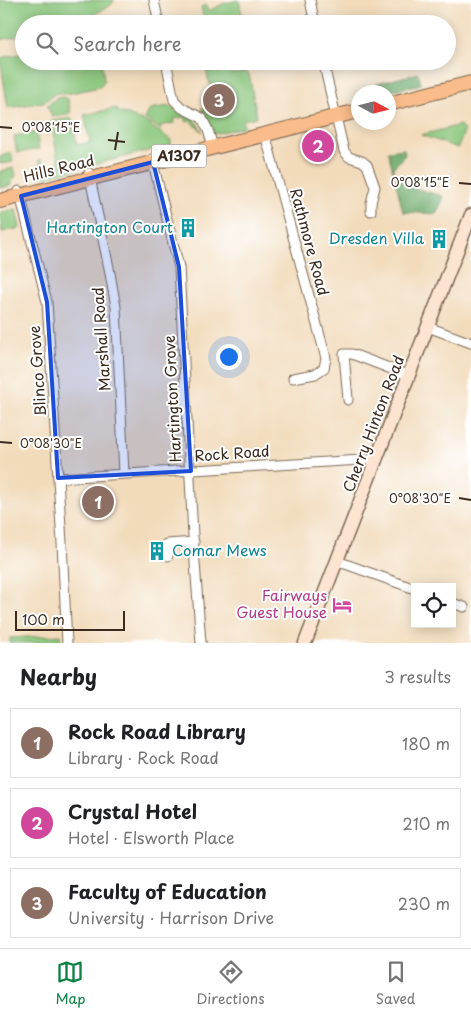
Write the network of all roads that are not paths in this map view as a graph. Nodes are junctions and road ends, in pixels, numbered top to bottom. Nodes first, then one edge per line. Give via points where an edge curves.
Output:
1 (154, 0) edge
2 (310, 0) edge
3 (157, 15) edge
4 (313, 15) edge
5 (168, 70) edge
6 (325, 70) edge
7 (471, 83) edge
8 (396, 102) edge
9 (351, 113) edge
10 (335, 116) junction
11 (265, 134) junction
12 (213, 147) junction
13 (152, 159) junction
14 (89, 176) junction
15 (20, 193) junction
16 (0, 201) edge
17 (371, 211) dead end
18 (471, 217) edge
19 (428, 327) junction
20 (471, 343) edge
21 (410, 376) junction
22 (293, 378) dead end
23 (348, 400) dead end
24 (378, 459) junction
25 (191, 471) junction
26 (124, 474) junction
27 (58, 478) junction
28 (194, 542) junction
29 (168, 556) dead end
30 (337, 561) junction
31 (411, 588) edge
32 (456, 605) edge
33 (465, 608) dead end
34 (66, 643) edge
35 (202, 643) edge
36 (306, 643) edge

1 - 3 street
2 - 4 street
5 - 12 street via 174,100 202,118
6 - 10 street
7 - 8 main road
9 - 10 main road, Hills Road / A1307
10 - 11 main road, Hills Road / A1307
10 - 17 street via 344,152 367,165 375,187
11 - 12 main road, Hills Road / A1307
11 - 22 street, Rathmore Road via 326,358 324,368 315,374
12 - 13 main road, Hills Road / A1307
13 - 14 main road, Hills Road / A1307
13 - 25 street, Hartington Grove via 179,266
14 - 15 main road, Hills Road / A1307
14 - 26 street, Marshall Road via 116,307
15 - 16 main road, Hills Road / A1307
15 - 27 street, Blinco Grove via 47,302
18 - 19 street, Cherry Hinton Road
19 - 20 street
19 - 21 street, Cherry Hinton Road
21 - 23 street via 352,354 344,354
21 - 24 street, Cherry Hinton Road
24 - 25 street, Rock Road
24 - 30 street, Cherry Hinton Road
25 - 26 street, Rock Road
25 - 28 street, Hartington Grove
26 - 27 street, Rock Road
27 - 34 street, Blinco Grove
28 - 29 street via 167,544
28 - 35 street, Hartington Grove
30 - 31 street
30 - 36 street, Cherry Hinton Road
32 - 33 street

